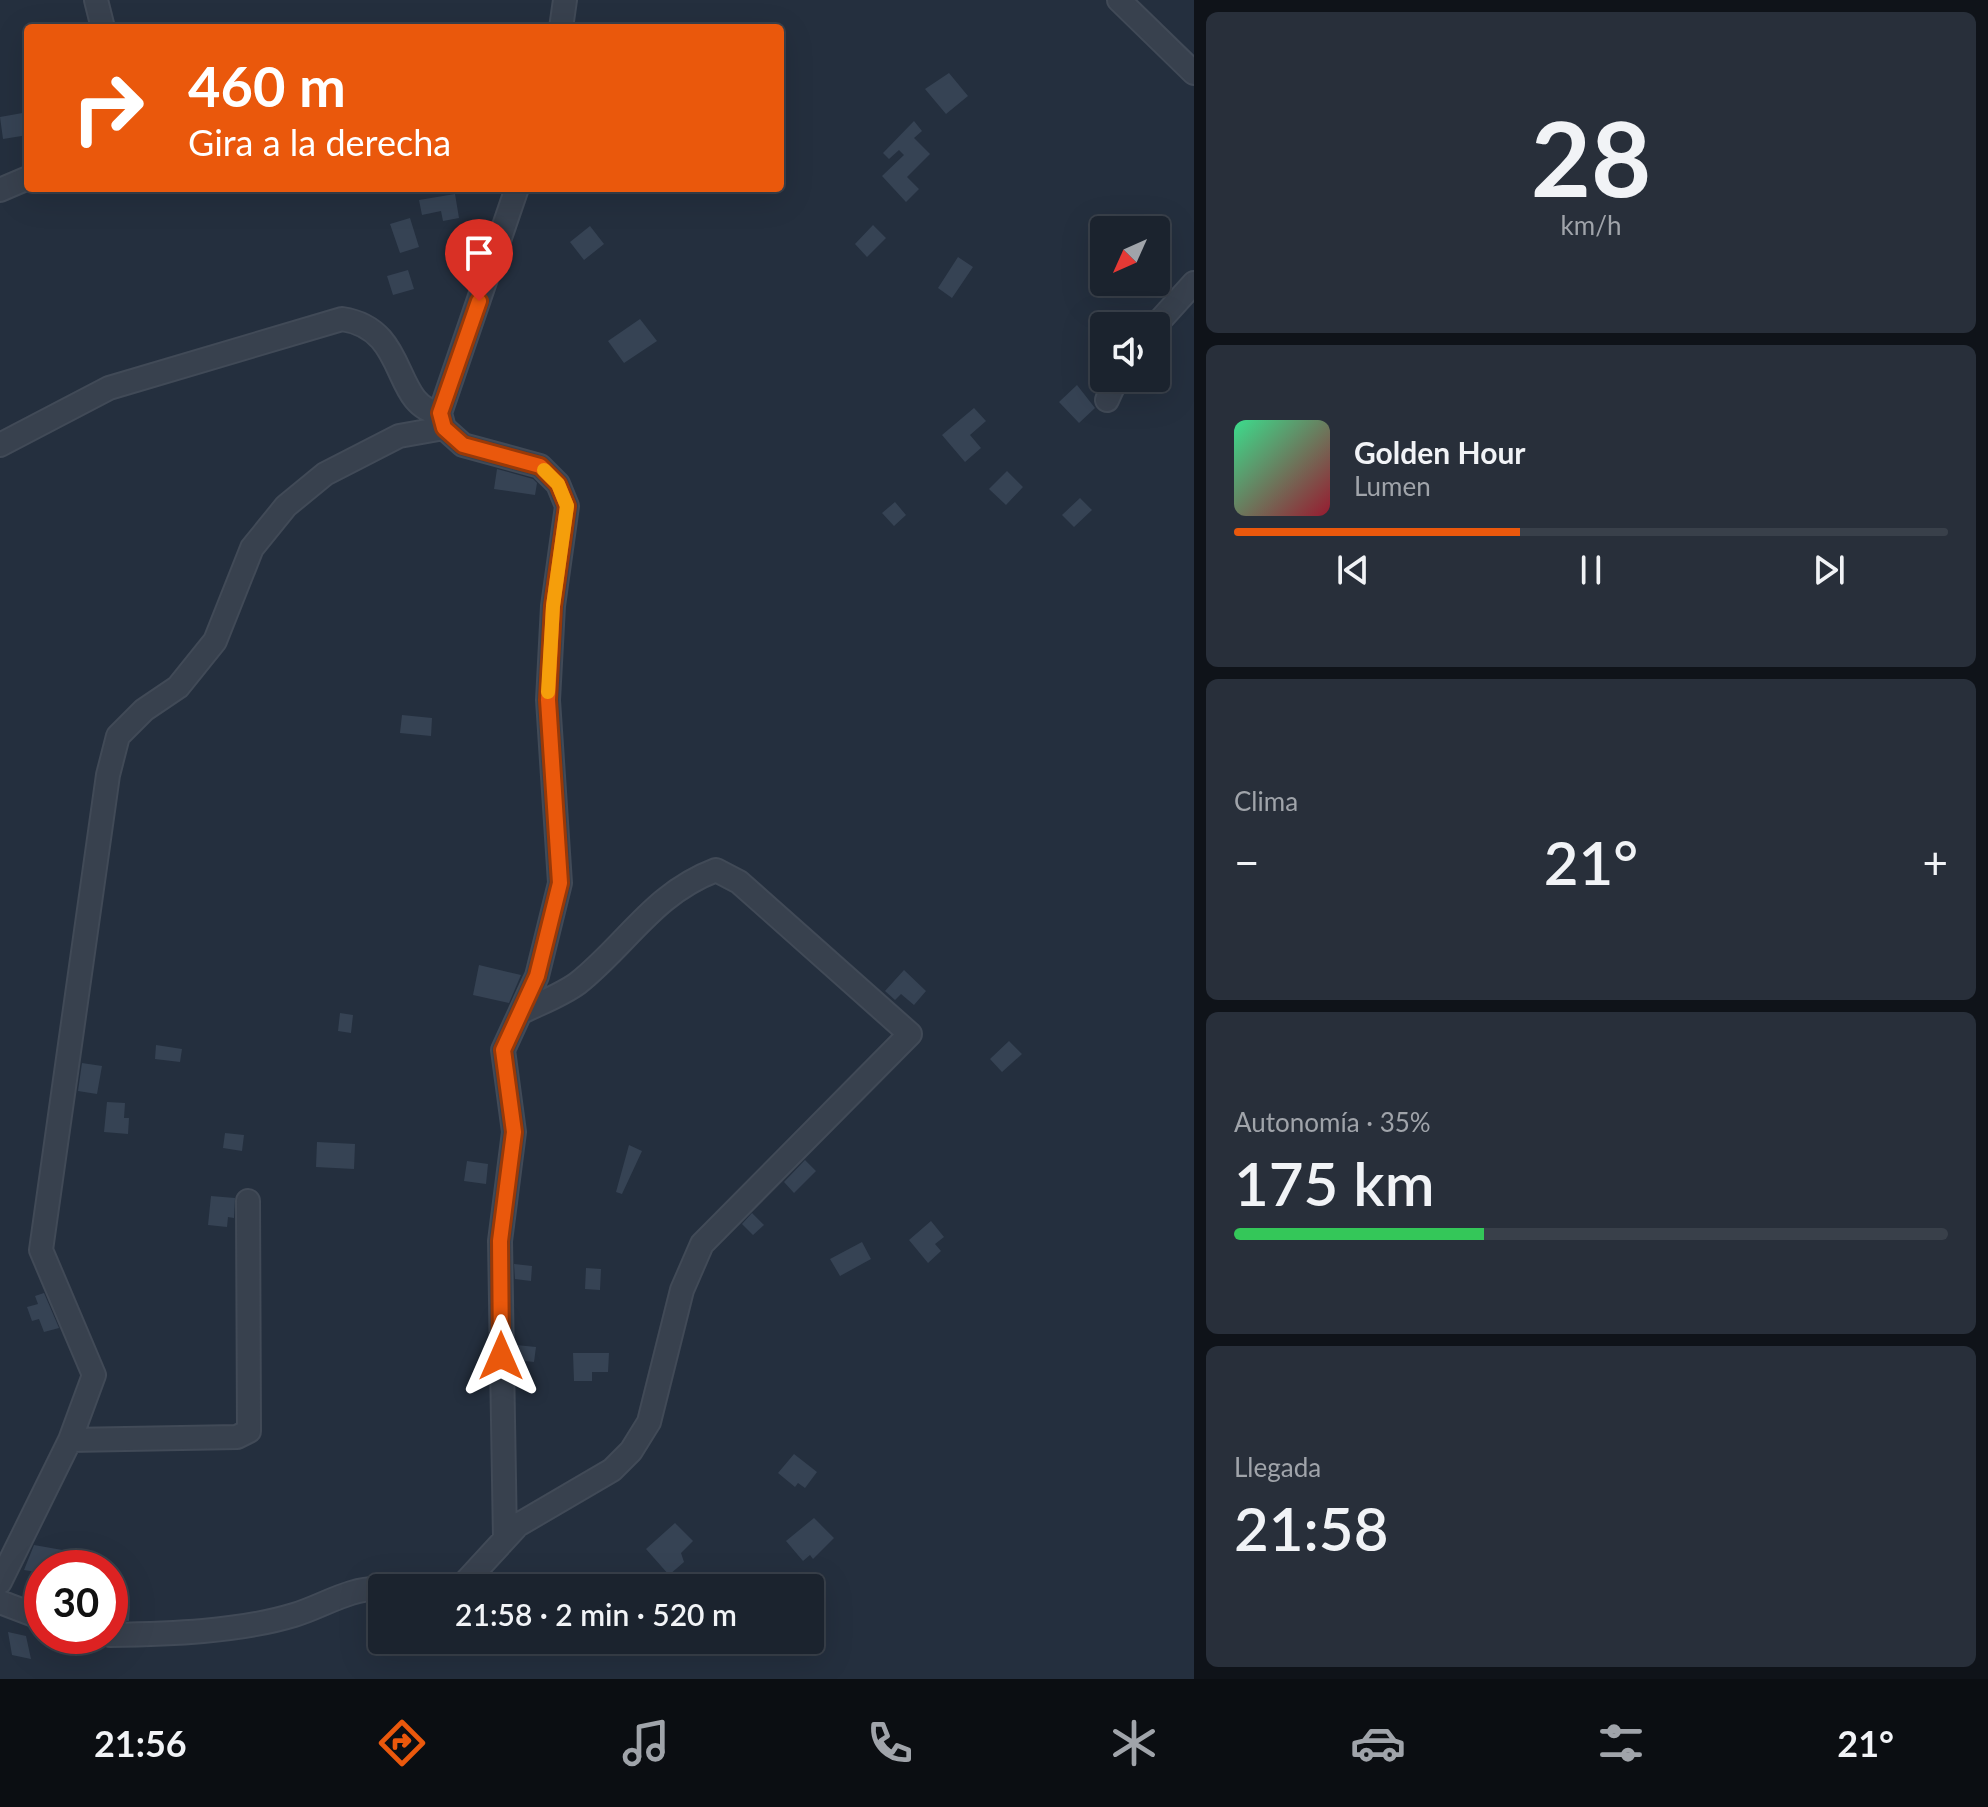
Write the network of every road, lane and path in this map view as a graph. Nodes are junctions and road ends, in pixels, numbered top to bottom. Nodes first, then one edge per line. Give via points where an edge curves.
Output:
1 (96, 0) edge
2 (565, 0) edge
3 (1119, 0) edge
4 (102, 24) edge
5 (562, 24) edge
6 (1194, 73) edge
7 (24, 180) edge
8 (0, 190) edge
9 (516, 192) edge
10 (1194, 283) edge
11 (1168, 312) edge
12 (1111, 392) edge
13 (1107, 400) dead end
14 (442, 421) junction
15 (0, 445) edge
16 (522, 1012) junction
17 (248, 1201) dead end
18 (70, 1440) junction
19 (505, 1539) junction
20 (473, 1574) edge
21 (0, 1582) edge
22 (368, 1588) edge
23 (0, 1602) edge
24 (24, 1611) edge
25 (128, 1635) edge

1 - 4 street
2 - 5 street
3 - 6 street
7 - 8 street
9 - 14 street
10 - 11 street
12 - 13 street
14 - 15 street via 416,401 386,341 364,322 342,319 109,388
14 - 16 street via 463,445 540,466 558,484 567,506 553,606 548,700 560,883 537,976
14 - 18 street via 399,436 325,474 286,506 252,548 215,641 178,687 118,736 108,775 41,1250 94,1375
16 - 19 street via 503,1050 514,1132 500,1241
16 - 19 street via 575,985 685,882 716,870 739,882 910,1034 702,1244 682,1290 649,1422 631,1451 612,1470 518,1525
17 - 18 street via 249,1431 237,1437
18 - 21 street
19 - 20 street
22 - 25 street via 293,1615 175,1634
23 - 24 street

